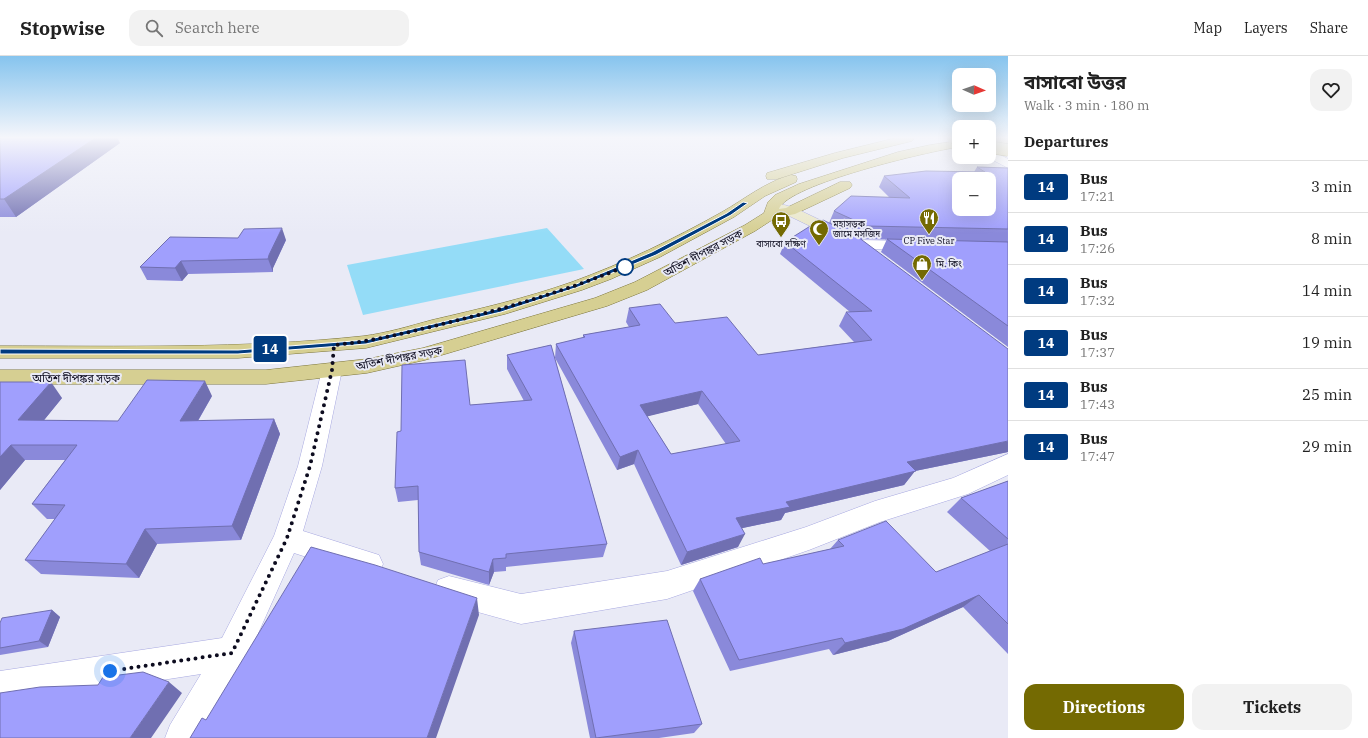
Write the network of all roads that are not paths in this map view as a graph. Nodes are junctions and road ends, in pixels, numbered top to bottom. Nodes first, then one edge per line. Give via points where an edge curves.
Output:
1 (793, 169) edge
2 (821, 169) edge
3 (855, 169) edge
4 (892, 169) edge
5 (752, 183) dead end
6 (777, 208) junction
7 (858, 245) junction
8 (929, 246) edge
9 (877, 259) edge
10 (0, 352) edge
11 (333, 358) junction
12 (0, 377) edge
13 (1008, 464) edge
14 (287, 538) junction
15 (390, 571) edge
16 (427, 583) edge
17 (232, 653) junction
18 (0, 688) edge
19 (183, 738) edge

1 - 5 main road
2 - 11 main road, অতিশ দীপঙ্কর সড়ক via 772,187 735,205 654,254 576,286 498,310 366,342
3 - 6 main road via 785,195
4 - 6 main road, অতিশ দীপঙ্কর সড়ক
6 - 7 street
6 - 11 main road, অতিশ দীপঙ্কর সড়ক via 750,228 641,286 601,302 425,354 367,366
7 - 8 street
7 - 9 street
10 - 11 main road, অতিশ দীপঙ্কর সড়ক via 238,352
11 - 12 main road, অতিশ দীপঙ্কর সড়ক via 266,377
11 - 14 street via 310,466
13 - 16 street via 959,487 875,512 809,538 667,585 521,609
14 - 15 street
14 - 17 street
17 - 18 street
17 - 19 street

